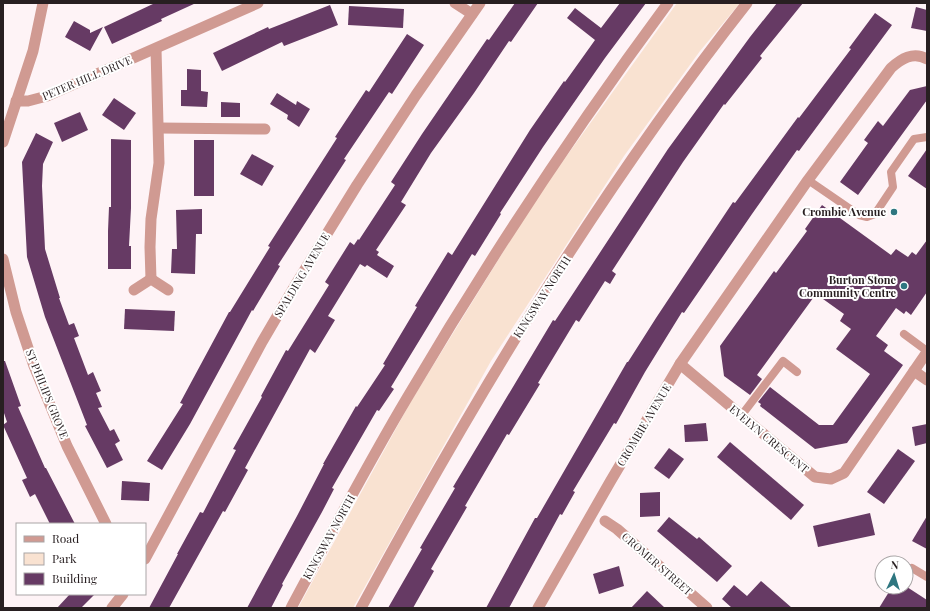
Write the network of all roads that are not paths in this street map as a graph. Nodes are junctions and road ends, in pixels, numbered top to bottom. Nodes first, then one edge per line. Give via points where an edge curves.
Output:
1 (43, 3) edge
2 (258, 3) edge
3 (455, 3) edge
4 (480, 3) edge
5 (668, 3) edge
6 (747, 3) edge
7 (472, 14) junction
8 (156, 49) junction
9 (927, 59) edge
10 (16, 101) junction
11 (159, 128) junction
12 (265, 129) dead end
13 (927, 137) edge
14 (3, 142) edge
15 (808, 180) junction
16 (3, 259) edge
17 (150, 278) junction
18 (134, 290) dead end
19 (168, 290) dead end
20 (904, 334) dead end
21 (927, 352) edge
22 (680, 364) junction
23 (914, 371) junction
24 (797, 372) dead end
25 (927, 380) edge
26 (741, 416) junction
27 (605, 521) dead end
28 (106, 523) edge
29 (146, 557) edge
30 (914, 569) edge
31 (927, 577) edge
32 (122, 595) edge
33 (112, 608) edge
34 (291, 608) edge
35 (361, 608) edge
36 (538, 608) edge
37 (707, 608) edge

1 - 10 street via 32,51
2 - 8 street, PETER HILL DRIVE
3 - 7 street
4 - 7 street, SPALDING AVENUE
5 - 34 street, KINGSWAY NORTH via 553,166 453,322 391,425
6 - 35 street, KINGSWAY NORTH via 706,55 617,181 496,368
7 - 29 street, SPALDING AVENUE via 361,179 296,284
8 - 10 street, PETER HILL DRIVE via 47,96
8 - 11 street
9 - 15 street, CROMBIE AVENUE via 912,56 900,59 891,68
10 - 14 street
11 - 12 street
11 - 17 street via 159,163 153,196
13 - 15 lane via 914,139 891,172 893,187 875,214 867,218
15 - 22 street, CROMBIE AVENUE
16 - 28 street, ST PHILIPS GROVE via 16,312 34,366 67,446
17 - 18 street
17 - 19 street
20 - 21 lane
21 - 23 street, EVELYN CRESCENT
22 - 26 street, EVELYN CRESCENT
22 - 36 street, CROMBIE AVENUE
23 - 25 street
23 - 26 street, EVELYN CRESCENT via 844,473 831,479 815,477
24 - 26 lane via 783,361
27 - 37 street, CROMER STREET
30 - 31 lane
32 - 33 street

